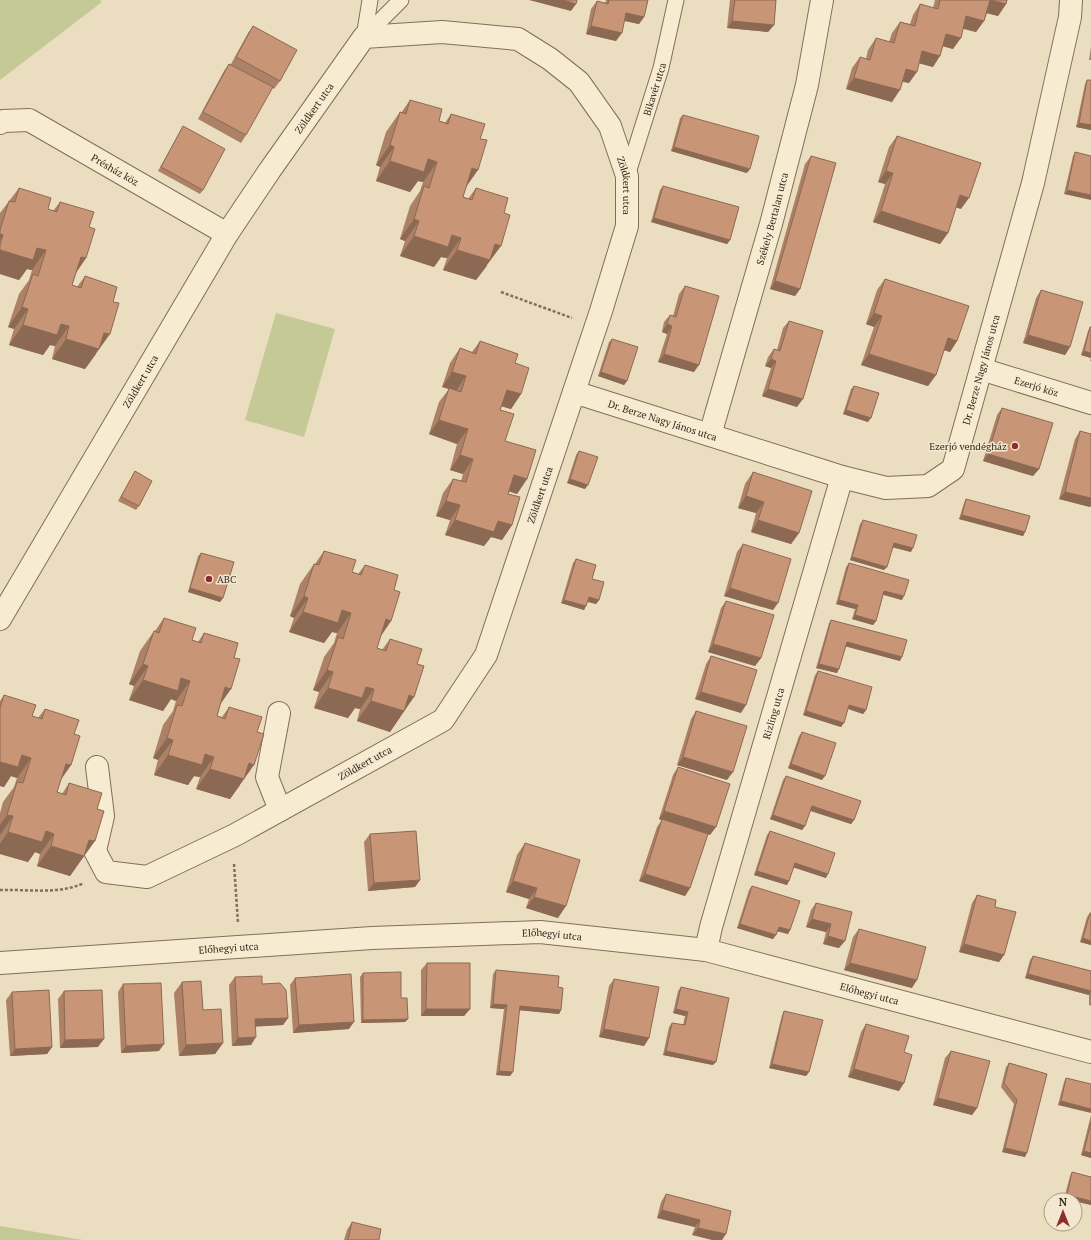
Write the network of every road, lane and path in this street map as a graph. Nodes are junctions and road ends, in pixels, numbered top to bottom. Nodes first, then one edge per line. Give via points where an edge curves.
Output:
1 (370, 0) edge
2 (401, 0) edge
3 (676, 0) edge
4 (822, 0) edge
5 (1071, 0) edge
6 (364, 37) junction
7 (0, 123) edge
8 (627, 176) junction
9 (227, 234) junction
10 (501, 292) dead end
11 (566, 316) dead end
12 (982, 369) junction
13 (574, 392) junction
14 (1091, 403) edge
15 (710, 435) junction
16 (842, 477) junction
17 (0, 619) edge
18 (279, 713) dead end
19 (97, 767) dead end
20 (280, 810) junction
21 (231, 836) junction
22 (106, 872) junction
23 (0, 890) edge
24 (241, 947) junction
25 (706, 950) junction
26 (0, 963) edge
27 (1091, 1052) edge

1 - 6 lane
2 - 6 lane
3 - 8 lane, Bikavér utca via 661,68
4 - 15 street, Székely Bertalan utca via 807,85
5 - 12 street, Dr. Berze Nagy János utca via 1070,18 1034,183
6 - 8 street, Zöldkert utca via 442,32 518,39 550,59 579,82 610,126
6 - 9 street, Zöldkert utca
7 - 9 street, Présház köz via 29,120
8 - 13 street, Zöldkert utca via 627,226 602,311
9 - 17 street, Zöldkert utca
10 - 11 path
12 - 14 street, Ezerjó köz
12 - 16 street, Dr. Berze Nagy János utca via 953,469 928,486 886,488
13 - 15 street, Dr. Berze Nagy János utca
13 - 20 street, Zöldkert utca via 486,655 443,720
15 - 16 street, Dr. Berze Nagy János utca
16 - 25 street, Rizling utca
18 - 20 street via 267,777
19 - 22 street via 103,816 95,850
20 - 21 street, Zöldkert utca
21 - 22 street, Zöldkert utca via 147,877
21 - 24 path
22 - 23 path via 75,887
24 - 25 street, Előhegyi utca via 372,938 540,932
24 - 26 street, Előhegyi utca
25 - 27 street, Előhegyi utca

